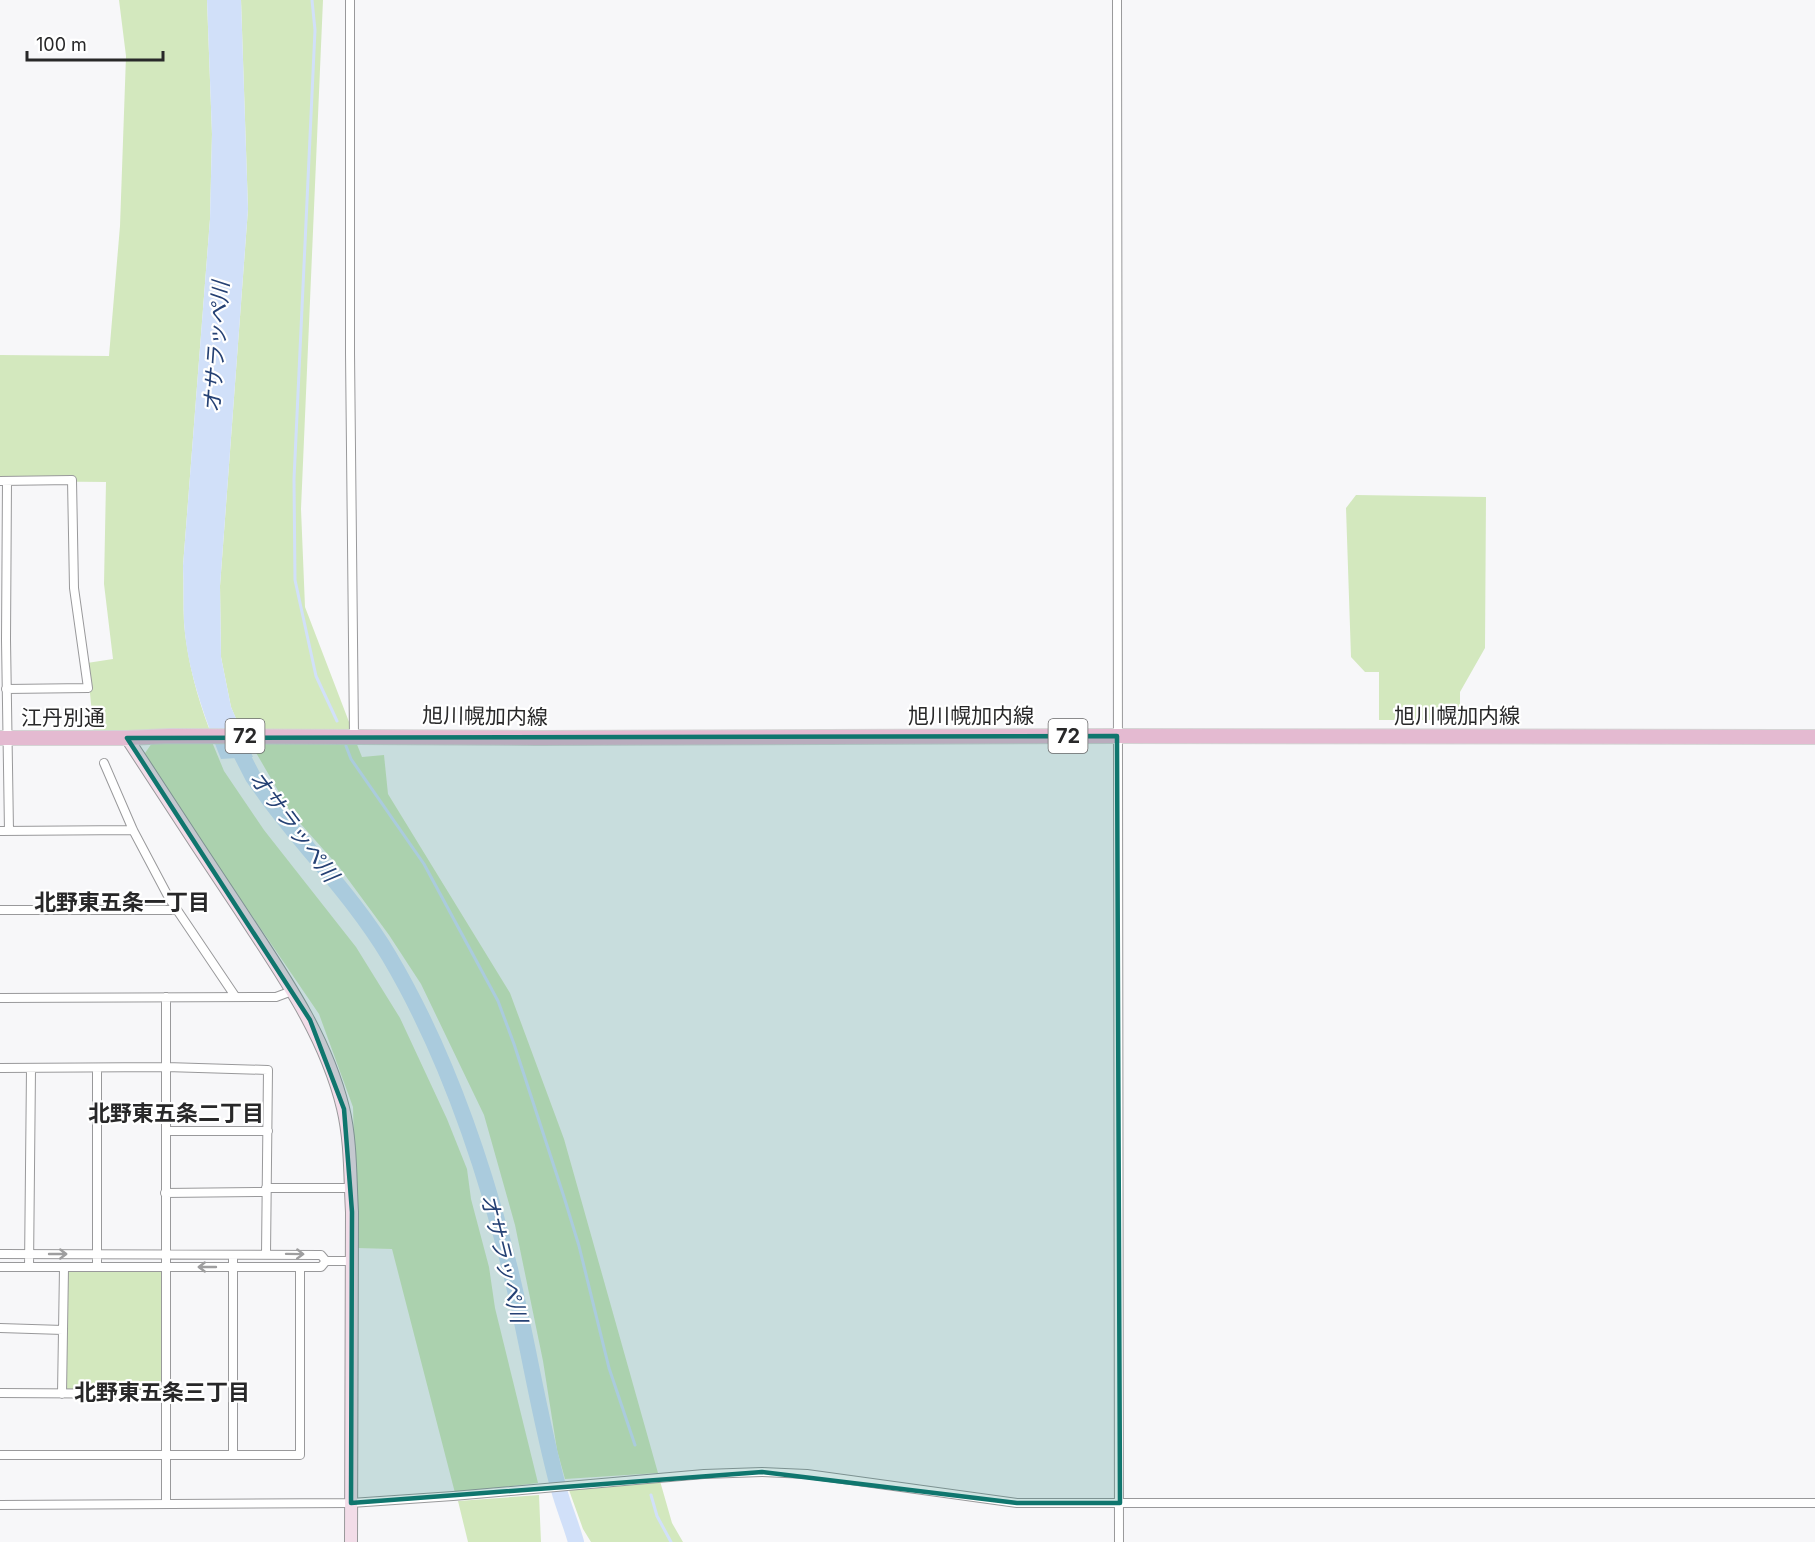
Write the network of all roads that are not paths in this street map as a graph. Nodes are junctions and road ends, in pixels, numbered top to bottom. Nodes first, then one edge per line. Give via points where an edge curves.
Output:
1 (350, 0) edge
2 (1117, 0) edge
3 (3, 481) edge
4 (3, 576) edge
5 (6, 688) junction
6 (354, 736) junction
7 (1117, 736) junction
8 (1815, 737) edge
9 (4, 738) edge
10 (127, 738) junction
11 (104, 763) dead end
12 (133, 830) junction
13 (5, 831) edge
14 (0, 910) edge
15 (177, 910) junction
16 (292, 991) junction
17 (236, 996) junction
18 (166, 997) junction
19 (0, 998) edge
20 (0, 1068) edge
21 (166, 1068) junction
22 (31, 1069) junction
23 (97, 1069) junction
24 (166, 1131) junction
25 (268, 1131) junction
26 (351, 1188) junction
27 (266, 1190) junction
28 (165, 1193) junction
29 (0, 1254) edge
30 (29, 1254) junction
31 (98, 1254) junction
32 (166, 1254) junction
33 (266, 1254) junction
34 (233, 1255) junction
35 (352, 1260) junction
36 (326, 1261) junction
37 (0, 1267) edge
38 (29, 1267) junction
39 (64, 1268) junction
40 (97, 1268) junction
41 (166, 1268) junction
42 (233, 1268) junction
43 (300, 1268) junction
44 (0, 1328) edge
45 (63, 1330) junction
46 (0, 1393) edge
47 (62, 1394) junction
48 (166, 1394) junction
49 (233, 1454) junction
50 (0, 1455) edge
51 (166, 1455) junction
52 (351, 1503) junction
53 (1120, 1503) junction
54 (1815, 1503) edge
55 (166, 1504) junction
56 (0, 1505) edge
57 (351, 1542) edge
58 (1119, 1542) edge

1 - 6 street
2 - 7 street
3 - 4 street
3 - 5 street via 72,480 74,588 88,688
4 - 5 street
5 - 9 street
6 - 7 main road, 旭川幌加内線 / 72
6 - 10 main road, 旭川幌加内線 / 72
7 - 8 main road, 旭川幌加内線 / 72
7 - 53 street
9 - 10 main road, 江丹別通 / 72
9 - 13 street
10 - 16 street
11 - 12 street
12 - 13 street
12 - 15 street
14 - 15 street
15 - 17 street
16 - 17 street via 276,997
16 - 26 street via 333,1072 344,1110
17 - 18 street
18 - 19 street
18 - 21 street
20 - 22 street
21 - 23 street
21 - 24 street
21 - 25 street via 268,1070
22 - 23 street
22 - 30 street
23 - 31 street
24 - 25 street
24 - 28 street
25 - 27 street
26 - 27 street
26 - 35 street
27 - 28 street
27 - 33 street
28 - 32 street
29 - 30 street
30 -> 31 street
30 - 38 street
31 - 32 street
31 - 40 street
32 - 34 street
32 - 41 street
33 - 34 street
33 -> 36 street via 321,1255
34 - 42 street
35 - 36 street
35 - 52 street
36 - 43 street via 321,1268
37 - 38 street
38 - 39 street
39 - 40 street
39 - 45 street
40 - 41 street
42 -> 41 street
41 - 48 street
42 - 43 street
42 - 49 street
43 - 49 street via 300,1455
44 - 45 street
45 - 47 street
46 - 47 street
47 - 48 street
48 - 51 street
49 - 51 street
50 - 51 street
51 - 55 street
52 - 53 street via 762,1472 807,1474 1017,1503
52 - 55 street
52 - 57 street
53 - 54 street
53 - 58 street
55 - 56 street

